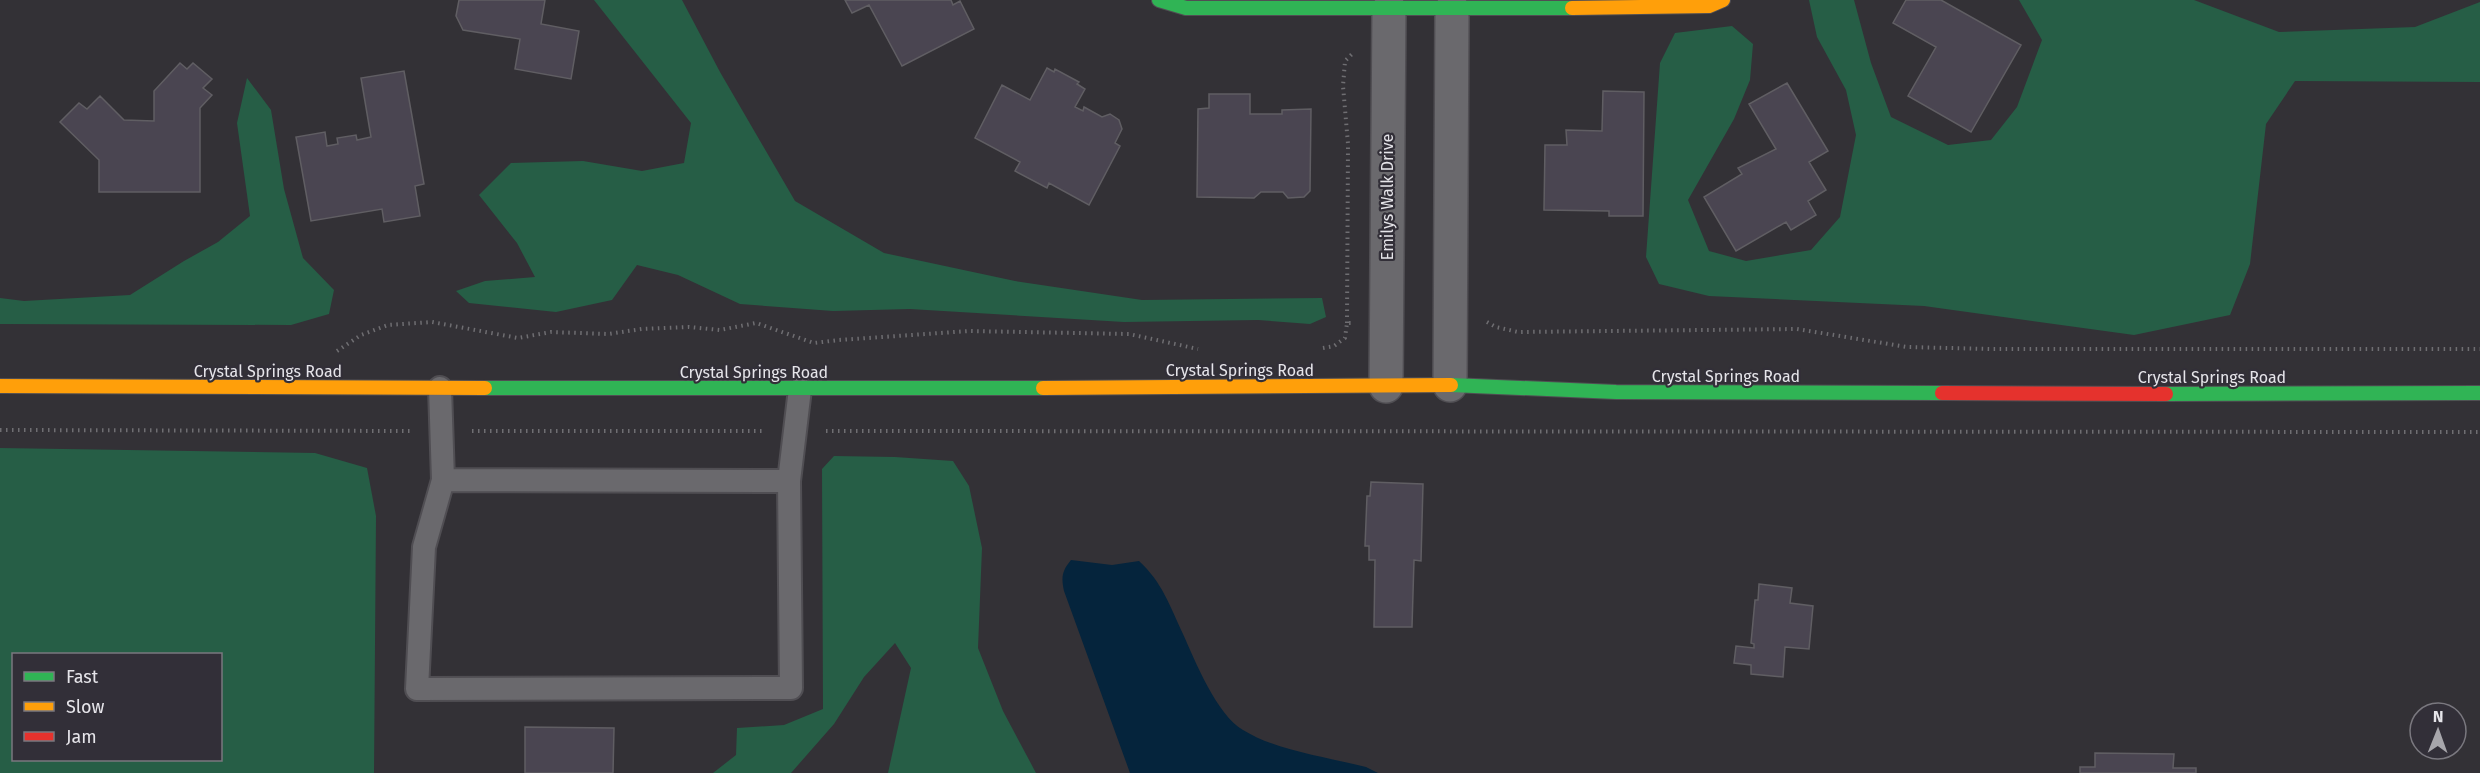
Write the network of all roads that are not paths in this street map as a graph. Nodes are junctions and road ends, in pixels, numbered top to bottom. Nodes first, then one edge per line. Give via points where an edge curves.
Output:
1 (1159, 0) edge
2 (1723, 0) edge
3 (1389, 9) junction
4 (1452, 9) junction
5 (1450, 385) junction
6 (0, 386) edge
7 (1386, 386) junction
8 (440, 388) junction
9 (800, 389) junction
10 (2480, 393) edge
11 (443, 480) junction
12 (789, 482) junction

1 - 3 street via 1186,8
2 - 4 street via 1709,6
3 - 4 street
3 - 7 street, Emilys Walk Drive
4 - 5 street
5 - 7 street, Crystal Springs Road
5 - 10 street, Crystal Springs Road via 1616,392
6 - 8 street, Crystal Springs Road
7 - 9 street, Crystal Springs Road
8 - 9 street, Crystal Springs Road
8 - 11 lane
9 - 12 lane
11 - 12 lane
11 - 12 lane via 424,547 417,689 790,687

